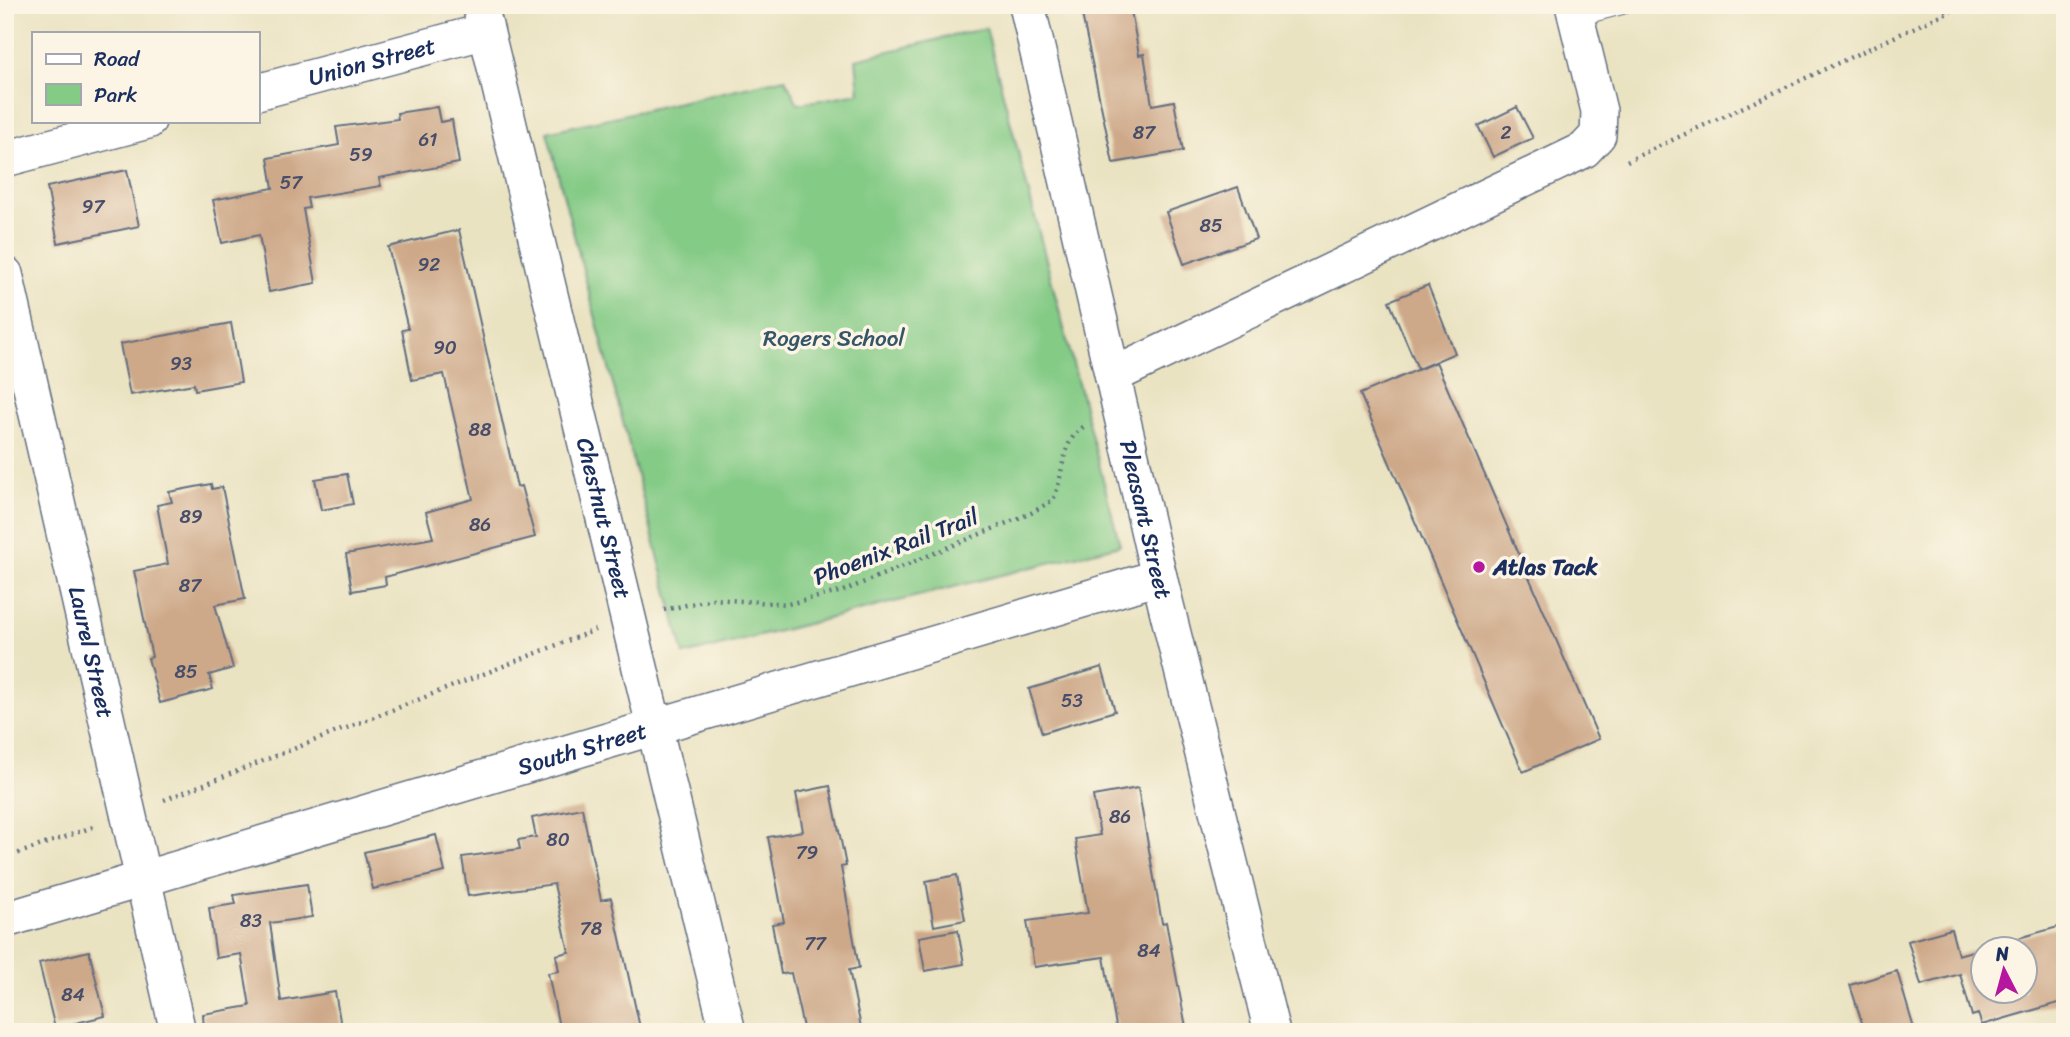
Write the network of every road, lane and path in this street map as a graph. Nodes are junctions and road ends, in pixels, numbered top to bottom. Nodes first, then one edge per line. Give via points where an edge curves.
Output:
1 (1027, 5) edge
2 (1622, 5) edge
3 (1575, 11) edge
4 (483, 18) edge
5 (259, 91) edge
6 (144, 122) edge
7 (5, 159) edge
8 (5, 274) edge
9 (1114, 375) junction
10 (1080, 428) dead end
11 (1159, 577) junction
12 (627, 618) junction
13 (657, 728) junction
14 (128, 814) junction
15 (5, 858) edge
16 (142, 880) junction
17 (5, 920) edge
18 (178, 1032) edge
19 (728, 1032) edge
20 (1272, 1032) edge

1 - 9 street, Pleasant Street
2 - 3 lane
3 - 9 street via 1597,100 1598,135 1584,150
4 - 5 street, Union Street
4 - 12 street, Chestnut Street
6 - 7 street
8 - 14 street, Laurel Street
9 - 11 street, Pleasant Street
10 - 12 path, Phoenix Rail Trail via 1068,443 1058,487 1049,504 906,565 843,591 788,604 713,599
11 - 13 street, South Street
11 - 20 street, Pleasant Street
12 - 13 street, Chestnut Street
12 - 14 path, Phoenix Rail Trail
13 - 16 street, South Street
13 - 19 street, Chestnut Street
14 - 15 path, Phoenix Rail Trail
14 - 16 street, Laurel Street
16 - 17 street, South Street
16 - 18 street, Laurel Street

